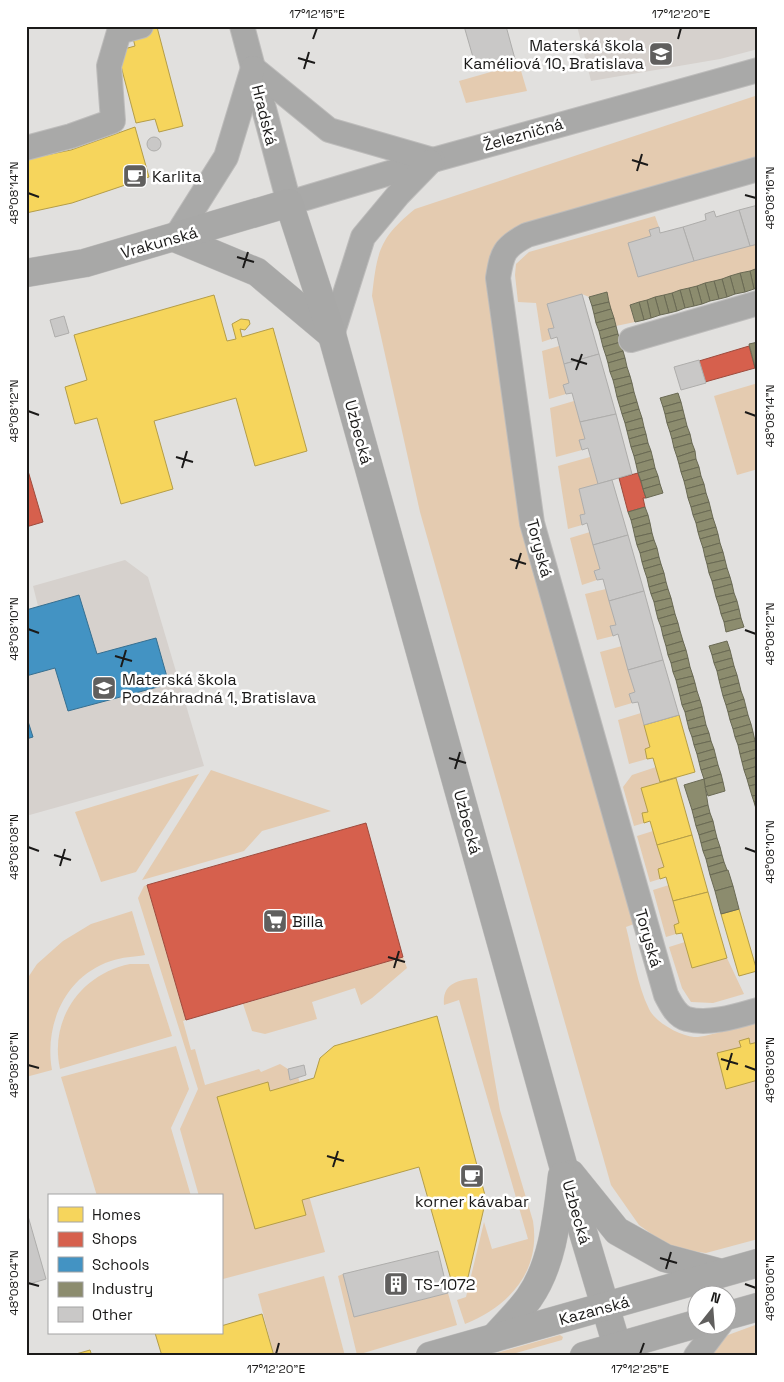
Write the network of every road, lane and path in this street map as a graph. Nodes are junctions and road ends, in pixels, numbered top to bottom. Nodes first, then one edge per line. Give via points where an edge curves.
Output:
1 (141, 26) edge
2 (242, 26) edge
3 (253, 68) junction
4 (758, 70) edge
5 (26, 148) edge
6 (433, 160) junction
7 (758, 169) edge
8 (289, 203) junction
9 (175, 238) junction
10 (26, 273) edge
11 (758, 304) edge
12 (332, 334) junction
13 (631, 340) dead end
14 (758, 1010) edge
15 (563, 1165) junction
16 (758, 1263) edge
17 (722, 1273) junction
18 (606, 1307) junction
19 (758, 1307) edge
20 (736, 1313) edge
21 (686, 1328) edge
22 (712, 1334) edge
23 (494, 1338) junction
24 (619, 1351) edge
25 (430, 1356) edge
26 (584, 1356) edge
27 (696, 1356) edge

1 - 5 street via 119,32 109,66 113,121
2 - 3 street, Hradská
3 - 6 street via 329,130
3 - 8 street, Hradská
3 - 9 street via 226,157
4 - 6 street, Železničná
6 - 8 street, Železničná
6 - 12 street via 363,237
7 - 14 street, Toryská via 527,235 502,255 498,278 532,523 666,995 674,1010 685,1019 711,1020
8 - 9 street, Vrakunská
8 - 12 street, Uzbecká
9 - 10 street, Vrakunská via 85,263
9 - 12 street via 257,272
11 - 13 street
12 - 15 street, Uzbecká
15 - 17 street via 617,1231 664,1258
15 - 18 street, Uzbecká
15 - 23 street via 555,1228 541,1276 529,1298
16 - 17 street, Kazanská
17 - 18 street, Kazanská
18 - 23 street, Kazanská
18 - 24 street, Uzbecká
19 - 20 street
21 - 24 street
22 - 27 street
23 - 25 street, Kazanská
24 - 26 street

